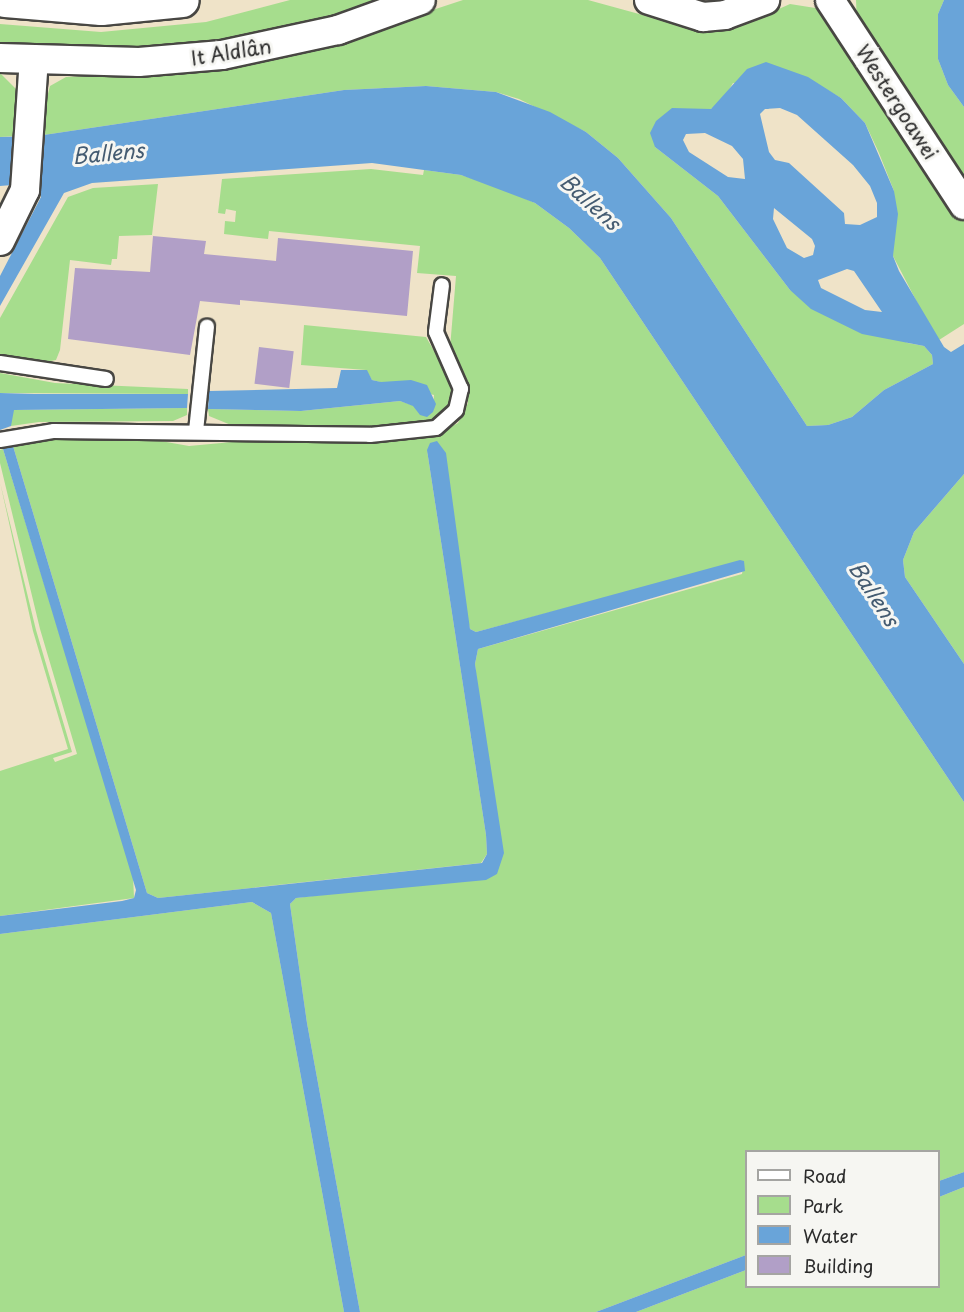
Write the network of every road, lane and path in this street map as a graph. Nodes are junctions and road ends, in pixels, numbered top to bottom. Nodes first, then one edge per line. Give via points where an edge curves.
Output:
1 (5, 0) edge
2 (182, 0) edge
3 (421, 0) edge
4 (649, 0) edge
5 (765, 0) edge
6 (830, 0) edge
7 (0, 58) edge
8 (34, 59) junction
9 (964, 205) edge
10 (0, 241) edge
11 (442, 285) dead end
12 (207, 327) dead end
13 (0, 363) edge
14 (106, 378) dead end
15 (196, 431) junction
16 (0, 440) edge

1 - 2 highway via 101,8
3 - 8 street, It Aldlân via 338,30 222,55 139,62
4 - 5 street via 703,17 725,15
6 - 9 street, Westergoawei
7 - 8 street, It Aldlân
8 - 10 street via 26,183
11 - 15 lane via 436,332 461,389 456,410 444,423 427,430 370,435
12 - 15 lane
13 - 14 lane
15 - 16 lane via 54,431

